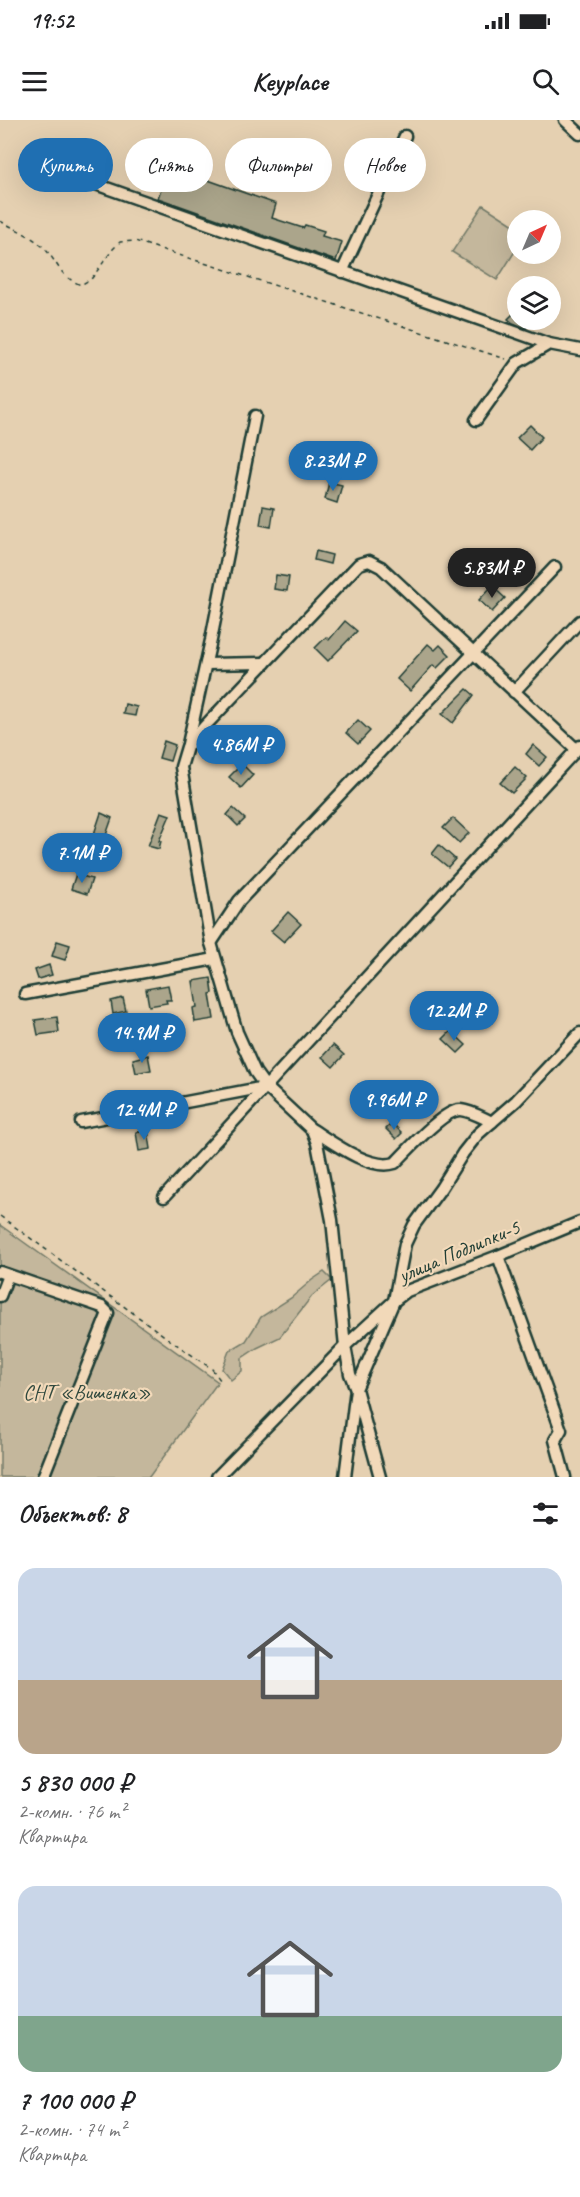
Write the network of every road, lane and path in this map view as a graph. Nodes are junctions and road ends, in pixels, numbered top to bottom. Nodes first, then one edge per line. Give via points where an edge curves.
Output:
1 (565, 120) edge
2 (580, 134) edge
3 (405, 136) dead end
4 (113, 190) edge
5 (0, 221) edge
6 (342, 272) junction
7 (549, 344) junction
8 (580, 350) edge
9 (517, 363) junction
10 (255, 417) dead end
11 (476, 420) dead end
12 (555, 567) dead end
13 (580, 621) edge
14 (473, 653) junction
15 (265, 663) junction
16 (206, 664) junction
17 (514, 692) junction
18 (187, 747) junction
19 (578, 748) edge
20 (211, 943) junction
21 (215, 959) junction
22 (25, 994) dead end
23 (580, 1033) edge
24 (265, 1086) junction
25 (81, 1122) dead end
26 (492, 1122) junction
27 (312, 1130) junction
28 (164, 1197) dead end
29 (0, 1216) edge
30 (580, 1222) edge
31 (498, 1256) junction
32 (4, 1273) edge
33 (0, 1296) edge
34 (394, 1301) junction
35 (345, 1346) junction
36 (220, 1381) dead end
37 (357, 1389) junction
38 (43, 1477) edge
39 (217, 1477) edge
40 (345, 1477) edge
41 (380, 1477) edge
42 (565, 1477) edge

1 - 2 street
3 - 6 street
4 - 6 street
5 - 9 path via 44,248 68,280 81,285 92,278 120,242 135,241
6 - 7 street
7 - 8 street
7 - 9 street
9 - 11 street
10 - 16 street
12 - 14 street
13 - 17 street
14 - 15 street via 381,567 369,561 359,564
14 - 17 street
14 - 20 street via 239,901
15 - 16 street
15 - 18 street
16 - 18 street
17 - 19 street
18 - 20 street via 180,767
19 - 24 street
20 - 21 street
21 - 22 street
21 - 24 street via 237,1032
23 - 26 street
24 - 25 street
24 - 27 street
24 - 28 street
26 - 27 street via 462,1110 453,1111 395,1163 386,1166 342,1150
26 - 34 street via 478,1134 414,1225 405,1244
27 - 35 street via 332,1220
29 - 36 path via 212,1369
30 - 31 street, улица Подлипки-5
31 - 34 street, улица Подлипки-5 via 407,1291
31 - 42 street via 561,1430 555,1440
32 - 33 street
32 - 38 street via 102,1307 108,1313
34 - 35 street
34 - 37 street, улица Подлипки-5
35 - 37 street
35 - 39 street
37 - 40 street
37 - 41 street

